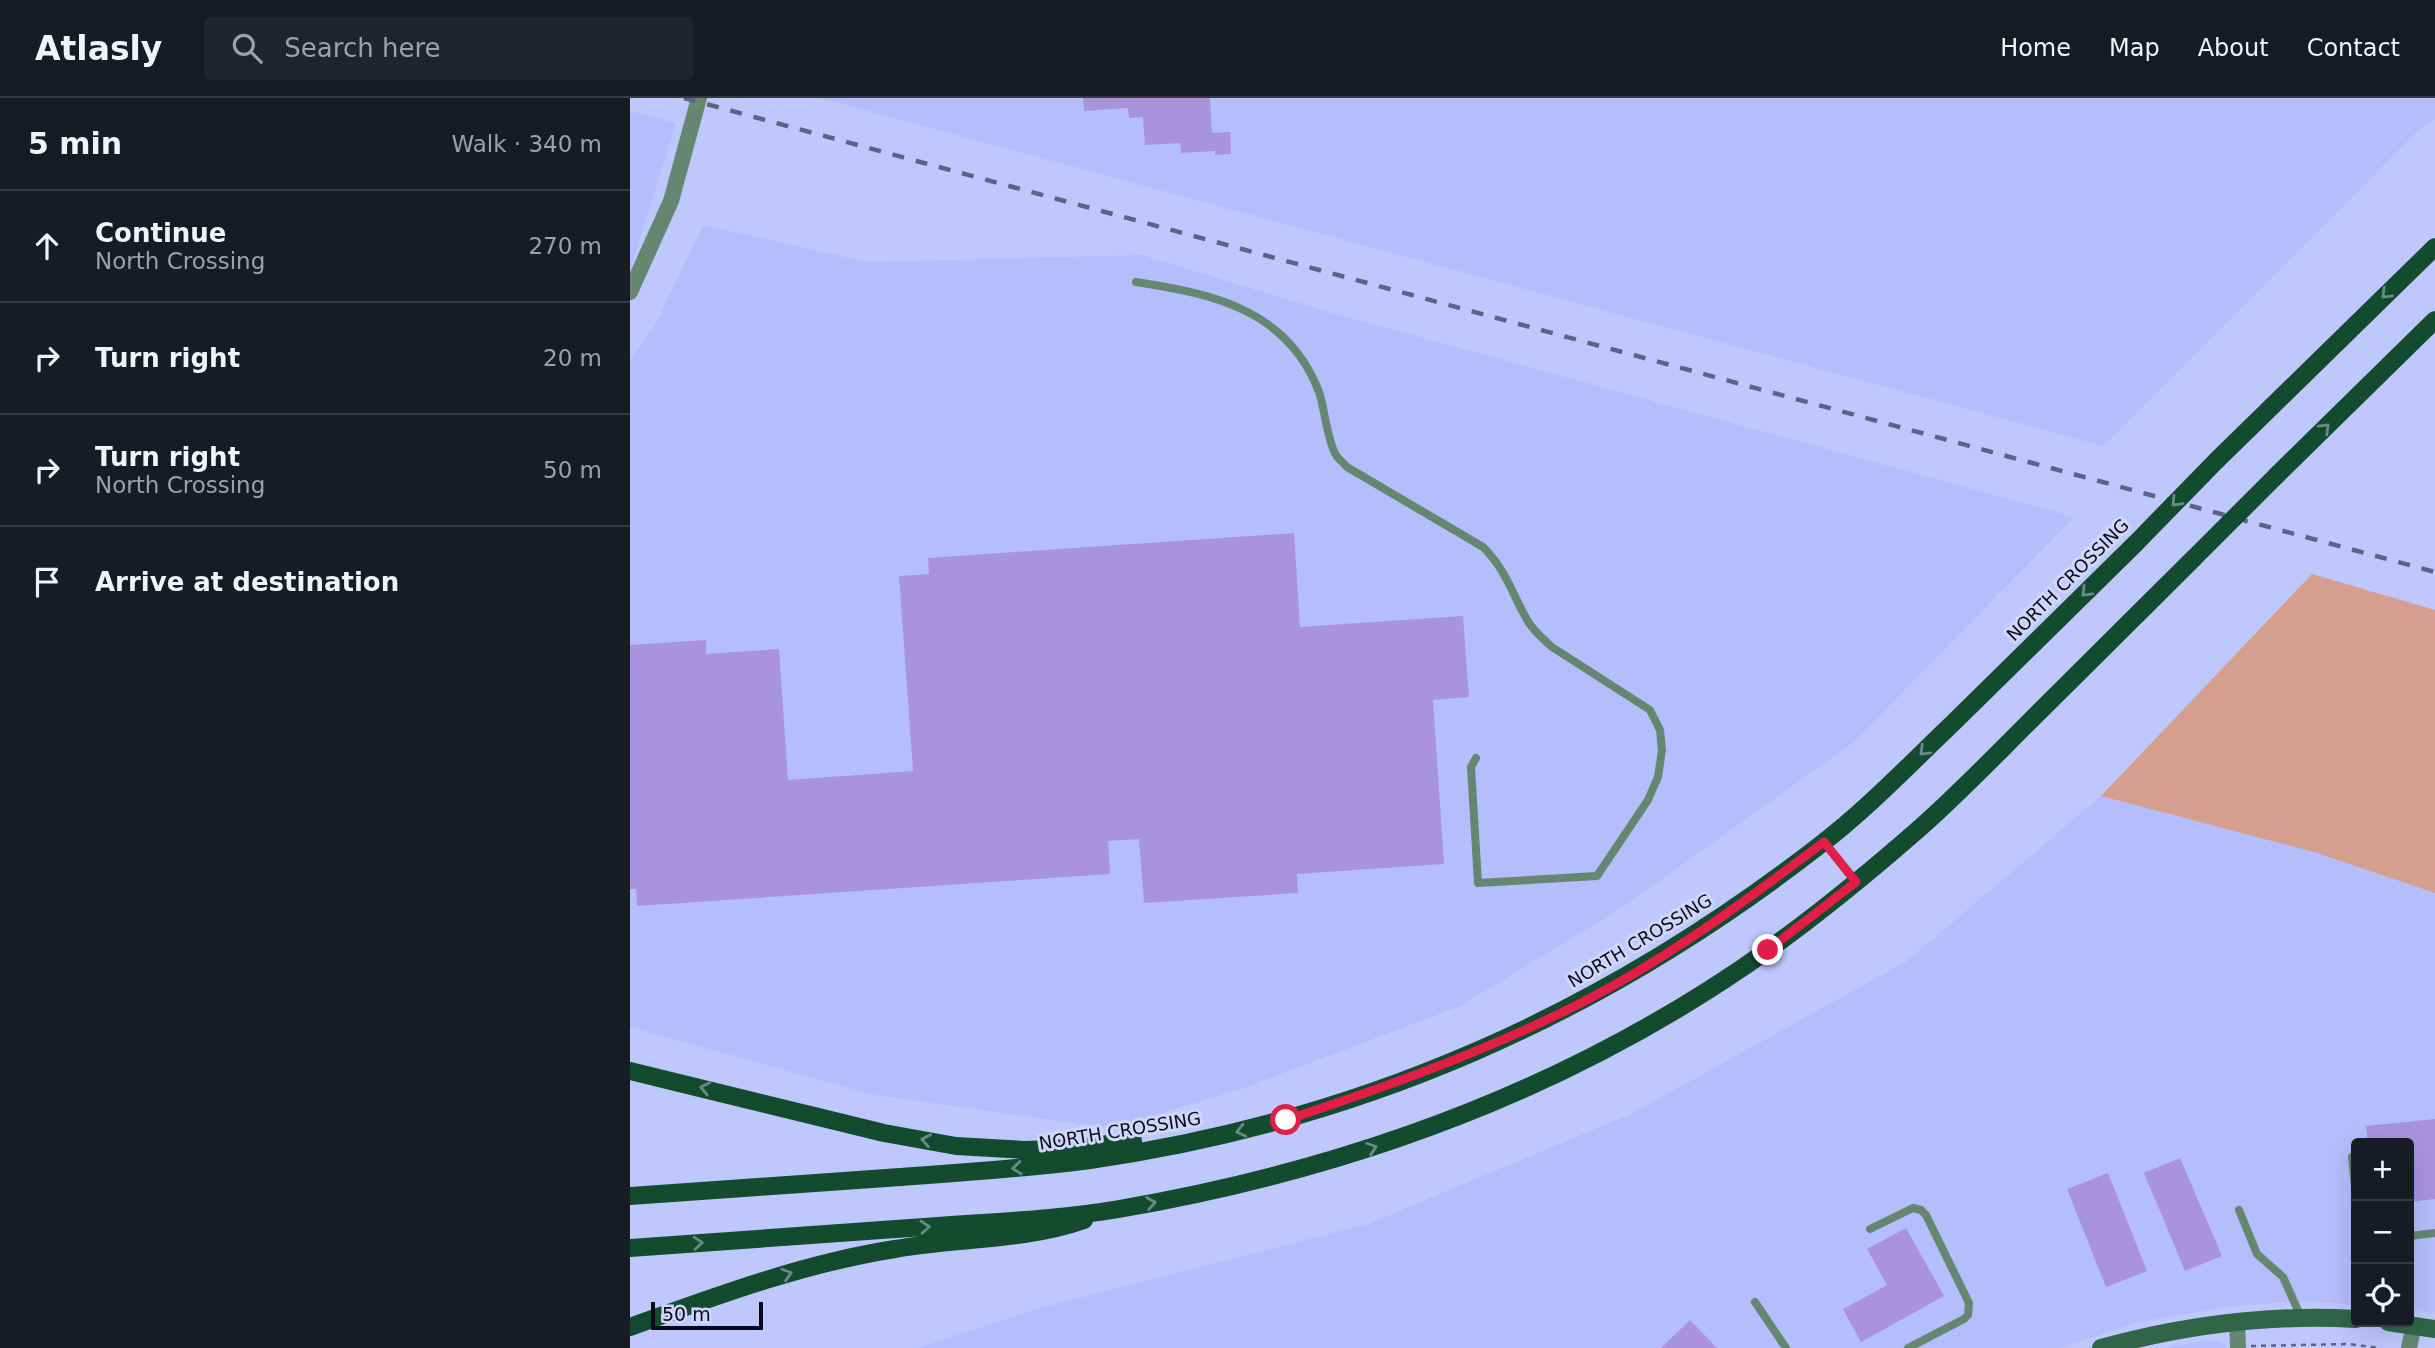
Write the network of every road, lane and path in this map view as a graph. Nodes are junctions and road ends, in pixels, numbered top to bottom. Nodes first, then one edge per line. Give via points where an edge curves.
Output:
1 (699, 98) edge
2 (2435, 247) edge
3 (1136, 282) dead end
4 (630, 292) edge
5 (2435, 320) edge
6 (1476, 758) dead end
7 (1824, 842) junction
8 (1856, 882) junction
9 (630, 1072) edge
10 (1189, 1143) junction
11 (630, 1196) edge
12 (1113, 1210) junction
13 (2239, 1210) dead end
14 (1870, 1229) dead end
15 (2435, 1233) edge
16 (2414, 1235) edge
17 (630, 1248) edge
18 (1755, 1302) dead end
19 (2301, 1317) junction
20 (2351, 1319) edge
21 (2237, 1321) junction
22 (2414, 1325) edge
23 (2414, 1327) edge
24 (630, 1328) edge
25 (2435, 1329) edge
26 (2238, 1347) edge
27 (1786, 1348) edge
28 (1908, 1348) edge
29 (2101, 1348) edge
30 (2381, 1348) edge
31 (2409, 1348) edge

1 - 4 street via 671,201
2 -> 7 main road, NORTH CROSSING, bridge via 1902,772
3 - 6 lane via 1224,300 1283,335 1306,362 1336,455 1347,467 1483,547 1508,578 1529,624 1552,647 1650,710 1660,730 1662,750 1648,800 1597,876 1478,883 1471,767
8 -> 5 main road, bridge via 1925,823
7 - 8 lane
7 -> 10 main road, NORTH CROSSING via 1742,904 1572,1008 1384,1088 1286,1120
12 -> 8 main road via 1312,1167 1409,1136 1504,1098 1686,1004 1768,950
10 -> 9 main road via 1139,1140 1025,1150 956,1146
10 -> 11 main road, NORTH CROSSING via 984,1171
17 -> 12 main road
24 -> 12 main road via 803,1269 894,1249 1056,1230
13 - 19 lane via 2257,1254 2283,1277
14 - 28 lane via 1913,1208 1921,1210 1969,1303 1964,1318
15 - 16 lane
18 - 27 lane
19 - 20 main road
19 - 21 main road
21 - 26 street
21 - 29 main road
22 - 25 main road
23 - 31 street
26 - 30 path via 2348,1344

